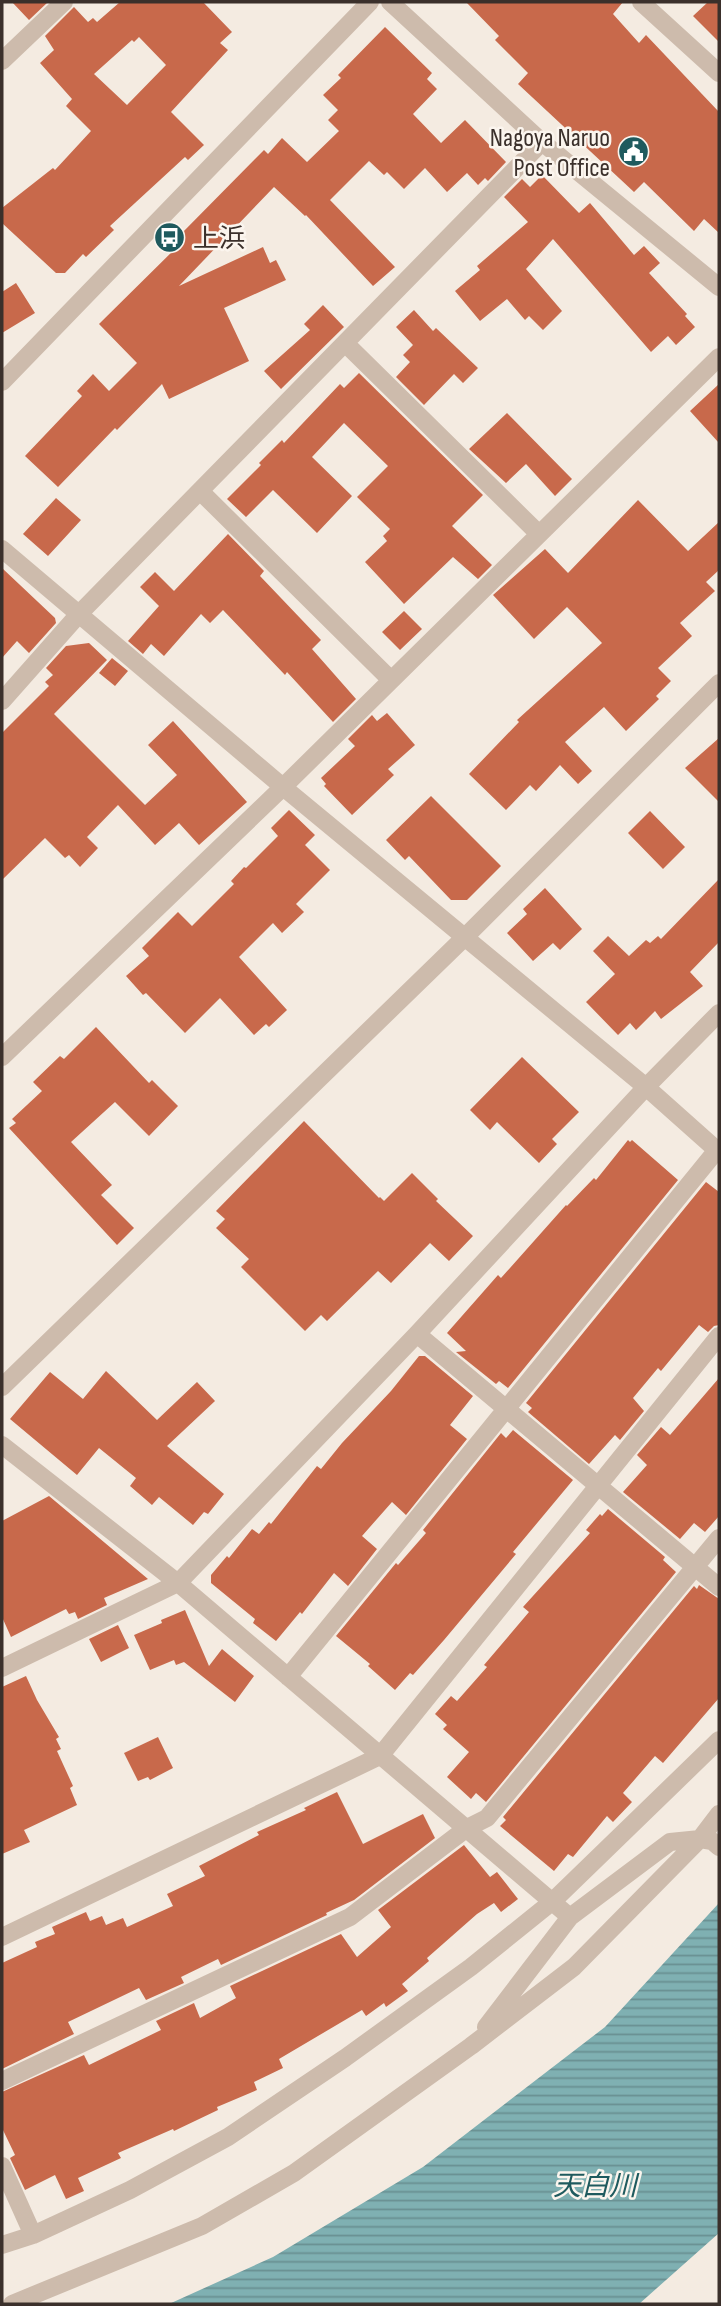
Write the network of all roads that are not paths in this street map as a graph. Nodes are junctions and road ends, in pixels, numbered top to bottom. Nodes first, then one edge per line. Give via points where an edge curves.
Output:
1 (64, 2) edge
2 (370, 2) edge
3 (390, 2) edge
4 (641, 2) edge
5 (2, 61) edge
6 (719, 73) edge
7 (542, 142) junction
8 (719, 286) edge
9 (345, 343) junction
10 (719, 357) edge
11 (2, 382) edge
12 (200, 491) junction
13 (539, 534) junction
14 (2, 549) edge
15 (79, 614) junction
16 (391, 680) junction
17 (719, 682) edge
18 (2, 701) edge
19 (283, 787) junction
20 (466, 936) junction
21 (719, 1013) edge
22 (2, 1057) edge
23 (646, 1087) junction
24 (718, 1151) edge
25 (417, 1334) junction
26 (719, 1336) edge
27 (2, 1387) edge
28 (508, 1409) junction
29 (2, 1445) edge
30 (598, 1485) junction
31 (719, 1538) edge
32 (696, 1567) junction
33 (178, 1583) junction
34 (719, 1587) edge
35 (2, 1668) edge
36 (288, 1677) junction
37 (719, 1740) edge
38 (380, 1756) junction
39 (719, 1814) edge
40 (467, 1828) junction
41 (710, 1842) edge
42 (553, 1901) junction
43 (570, 1917) junction
44 (2, 1937) edge
45 (471, 2046) junction
46 (2, 2081) edge
47 (2, 2166) edge
48 (33, 2235) junction
49 (2, 2245) edge
50 (12, 2304) edge

1 - 5 street
2 - 11 street
3 - 7 street
4 - 6 street
7 - 8 street
7 - 9 street
9 - 12 street
9 - 13 street
10 - 13 street
12 - 15 street
12 - 16 street
13 - 16 street
14 - 15 street
15 - 18 street
15 - 19 street
16 - 19 street
17 - 20 street
19 - 20 street
19 - 22 street
20 - 23 street
20 - 27 street
21 - 23 street
23 - 24 street
23 - 25 street
24 - 28 street
25 - 28 street
25 - 33 street
26 - 30 street
28 - 30 street
28 - 36 street
29 - 33 street
30 - 32 street
30 - 38 street
31 - 32 street
32 - 34 street
32 - 40 street via 487,1818
33 - 35 street
33 - 36 street
36 - 38 street
37 - 42 street
38 - 40 street
38 - 44 street
39 - 41 street
40 - 42 street
40 - 46 street via 350,1917
41 - 43 street via 670,1842
41 - 45 street via 574,1967
42 - 43 street
42 - 48 street via 461,1975 228,2137
43 - 45 street
45 - 50 street via 294,2173 202,2226
47 - 48 street
48 - 49 street

